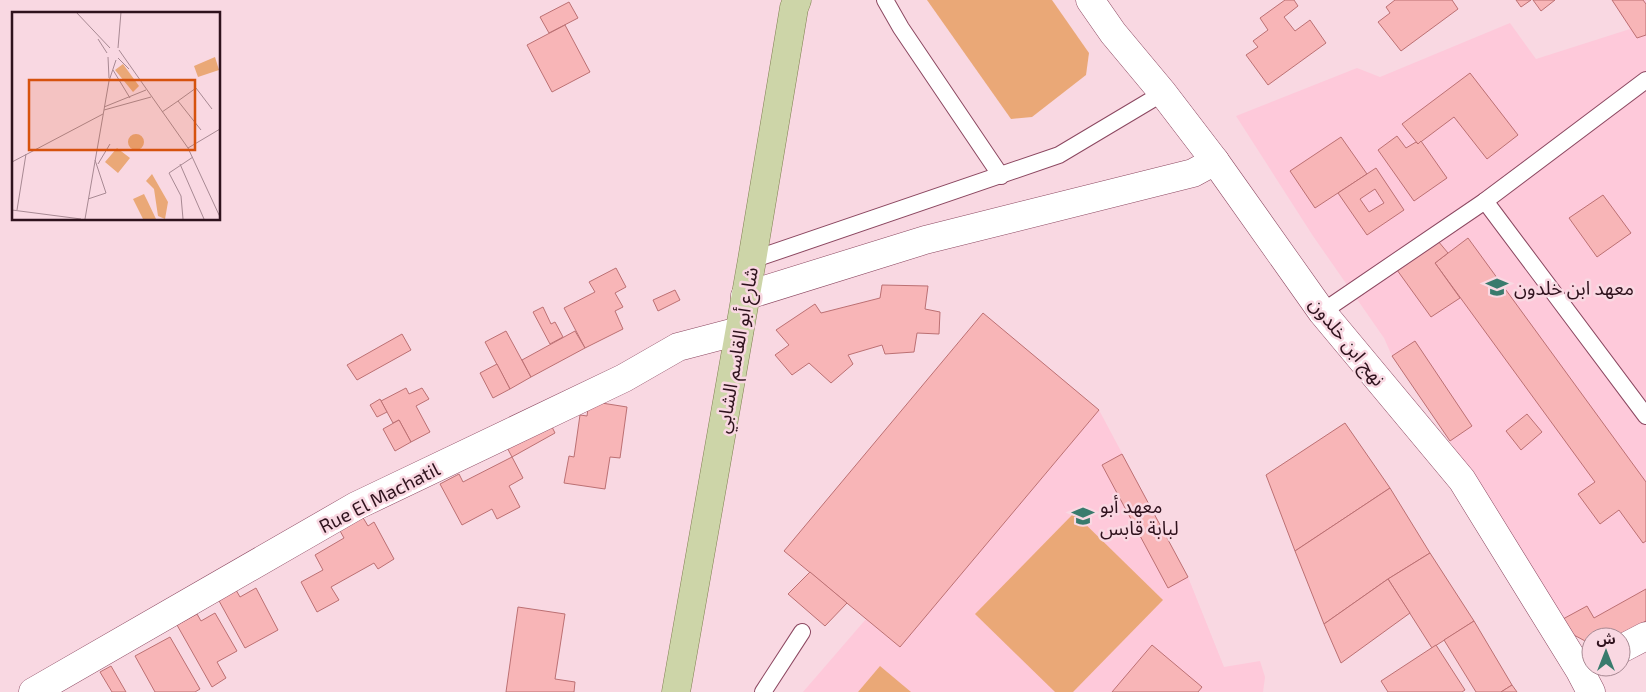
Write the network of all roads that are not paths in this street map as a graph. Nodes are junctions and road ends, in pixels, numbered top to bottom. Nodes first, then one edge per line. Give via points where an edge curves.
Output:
1 (885, 0) edge
2 (1090, 0) edge
3 (795, 3) edge
4 (1646, 80) edge
5 (1163, 93) junction
6 (1215, 161) junction
7 (1001, 176) junction
8 (1485, 201) junction
9 (752, 260) junction
10 (745, 296) junction
11 (1322, 312) junction
12 (739, 331) junction
13 (1646, 416) edge
14 (802, 632) dead end
15 (1646, 636) edge
16 (1631, 644) edge
17 (1581, 667) edge
18 (33, 692) edge
19 (676, 692) edge
20 (763, 692) edge

1 - 7 lane
2 - 5 street, نهج ابن خلدون
3 - 9 main road, شارع أبو القاسم الشابي
4 - 8 lane
5 - 6 street, نهج ابن خلدون
5 - 7 lane via 1059,155
6 - 10 street via 1193,173 925,240
6 - 11 street, نهج ابن خلدون
7 - 9 lane
8 - 11 lane
8 - 13 lane
9 - 10 main road, شارع أبو القاسم الشابي
10 - 12 main road, شارع أبو القاسم الشابي
11 - 17 street, نهج ابن خلدون via 1462,480
12 - 18 street, Rue El Machatil via 678,346 624,378 356,506
12 - 19 main road, شارع أبو القاسم الشابي
14 - 20 lane
15 - 16 street

